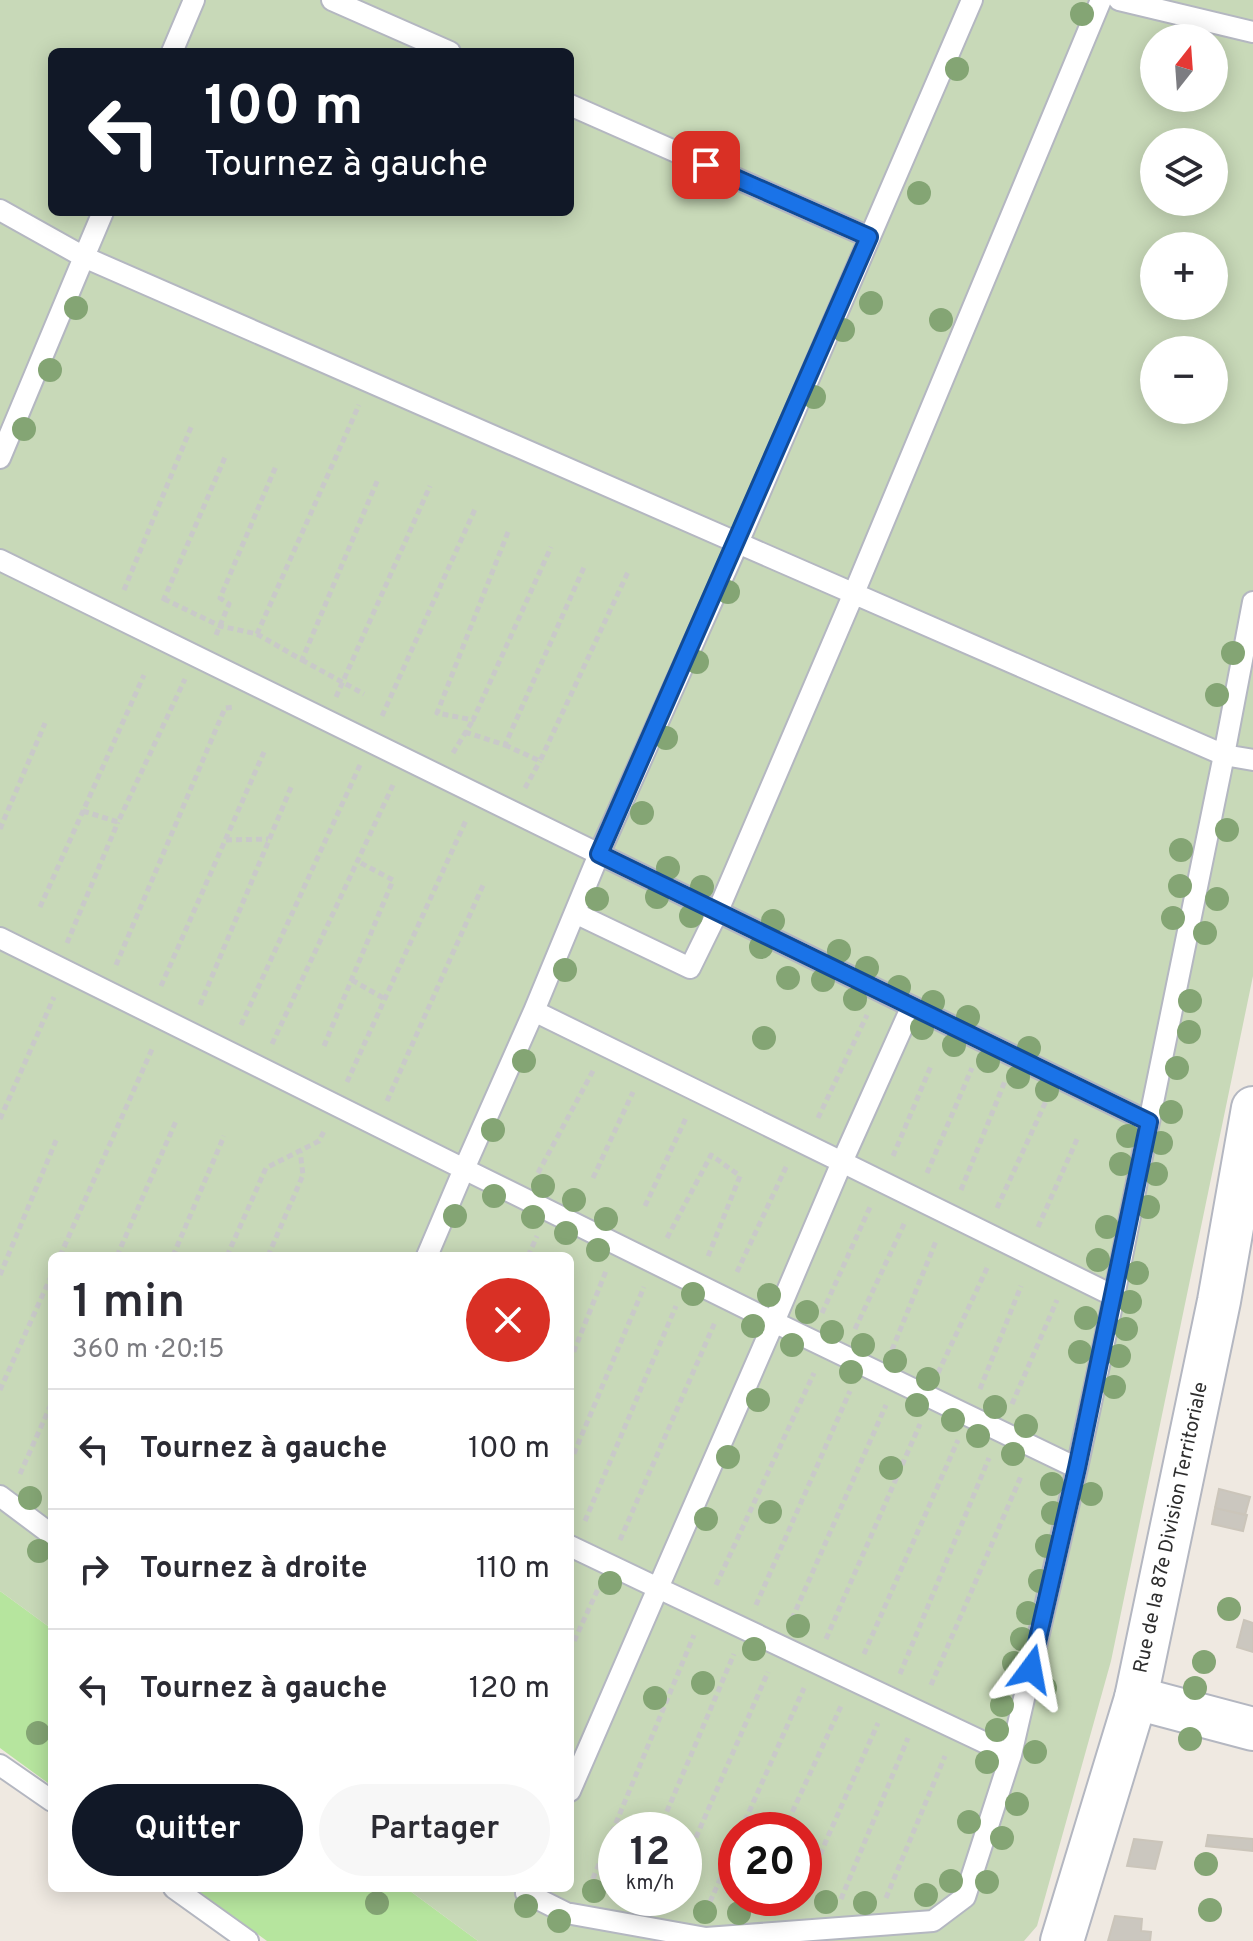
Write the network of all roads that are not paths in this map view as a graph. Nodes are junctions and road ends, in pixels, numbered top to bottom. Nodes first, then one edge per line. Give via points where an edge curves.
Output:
1 (194, 0) edge
2 (332, 0) edge
3 (972, 0) edge
4 (1101, 0) edge
5 (1119, 0) edge
6 (1253, 32) edge
7 (174, 48) edge
8 (441, 48) edge
9 (574, 107) edge
10 (0, 210) edge
11 (101, 216) edge
12 (869, 237) junction
13 (84, 257) junction
14 (0, 458) edge
15 (738, 543) junction
16 (0, 560) edge
17 (854, 593) junction
18 (1253, 602) edge
19 (1224, 755) junction
20 (1253, 760) edge
21 (599, 854) junction
22 (575, 913) junction
23 (717, 913) junction
24 (0, 938) edge
25 (911, 1008) junction
26 (534, 1011) junction
27 (1253, 1108) edge
28 (1149, 1122) junction
29 (842, 1162) junction
30 (464, 1169) junction
31 (429, 1252) edge
32 (1114, 1296) junction
33 (774, 1322) junction
34 (1077, 1468) junction
35 (4, 1499) edge
36 (48, 1532) edge
37 (574, 1548) edge
38 (658, 1588) junction
39 (1136, 1698) junction
40 (1253, 1729) edge
41 (1011, 1755) junction
42 (0, 1765) edge
43 (574, 1782) edge
44 (48, 1798) edge
45 (180, 1892) edge
46 (528, 1892) edge
47 (248, 1941) edge
48 (1062, 1941) edge

1 - 7 lane
2 - 8 lane
3 - 12 lane
4 - 17 lane
5 - 6 lane
9 - 12 lane
10 - 13 lane
11 - 13 lane
12 - 15 lane
13 - 14 lane
13 - 15 lane
15 - 17 lane
15 - 21 lane
16 - 21 lane
17 - 19 lane
17 - 23 lane
18 - 19 lane
19 - 20 lane
19 - 28 lane
21 - 22 lane
21 - 23 lane
22 - 23 lane via 690,968
22 - 26 lane
23 - 25 lane
24 - 30 lane
25 - 28 lane
25 - 29 lane
26 - 29 lane
26 - 30 lane
27 - 39 street, Rue de la 87e Division Territoriale via 1219,1301
28 - 32 lane
29 - 32 lane
29 - 33 lane
30 - 31 lane
30 - 33 lane
32 - 34 lane
33 - 34 lane
33 - 38 lane
34 - 41 lane
35 - 36 lane
37 - 38 lane
38 - 41 lane
38 - 43 lane
39 - 40 street
39 - 48 street, Rue de la 87e Division Territoriale
41 - 46 lane via 965,1897 933,1921 695,1936 566,1913
42 - 44 lane
45 - 47 lane

